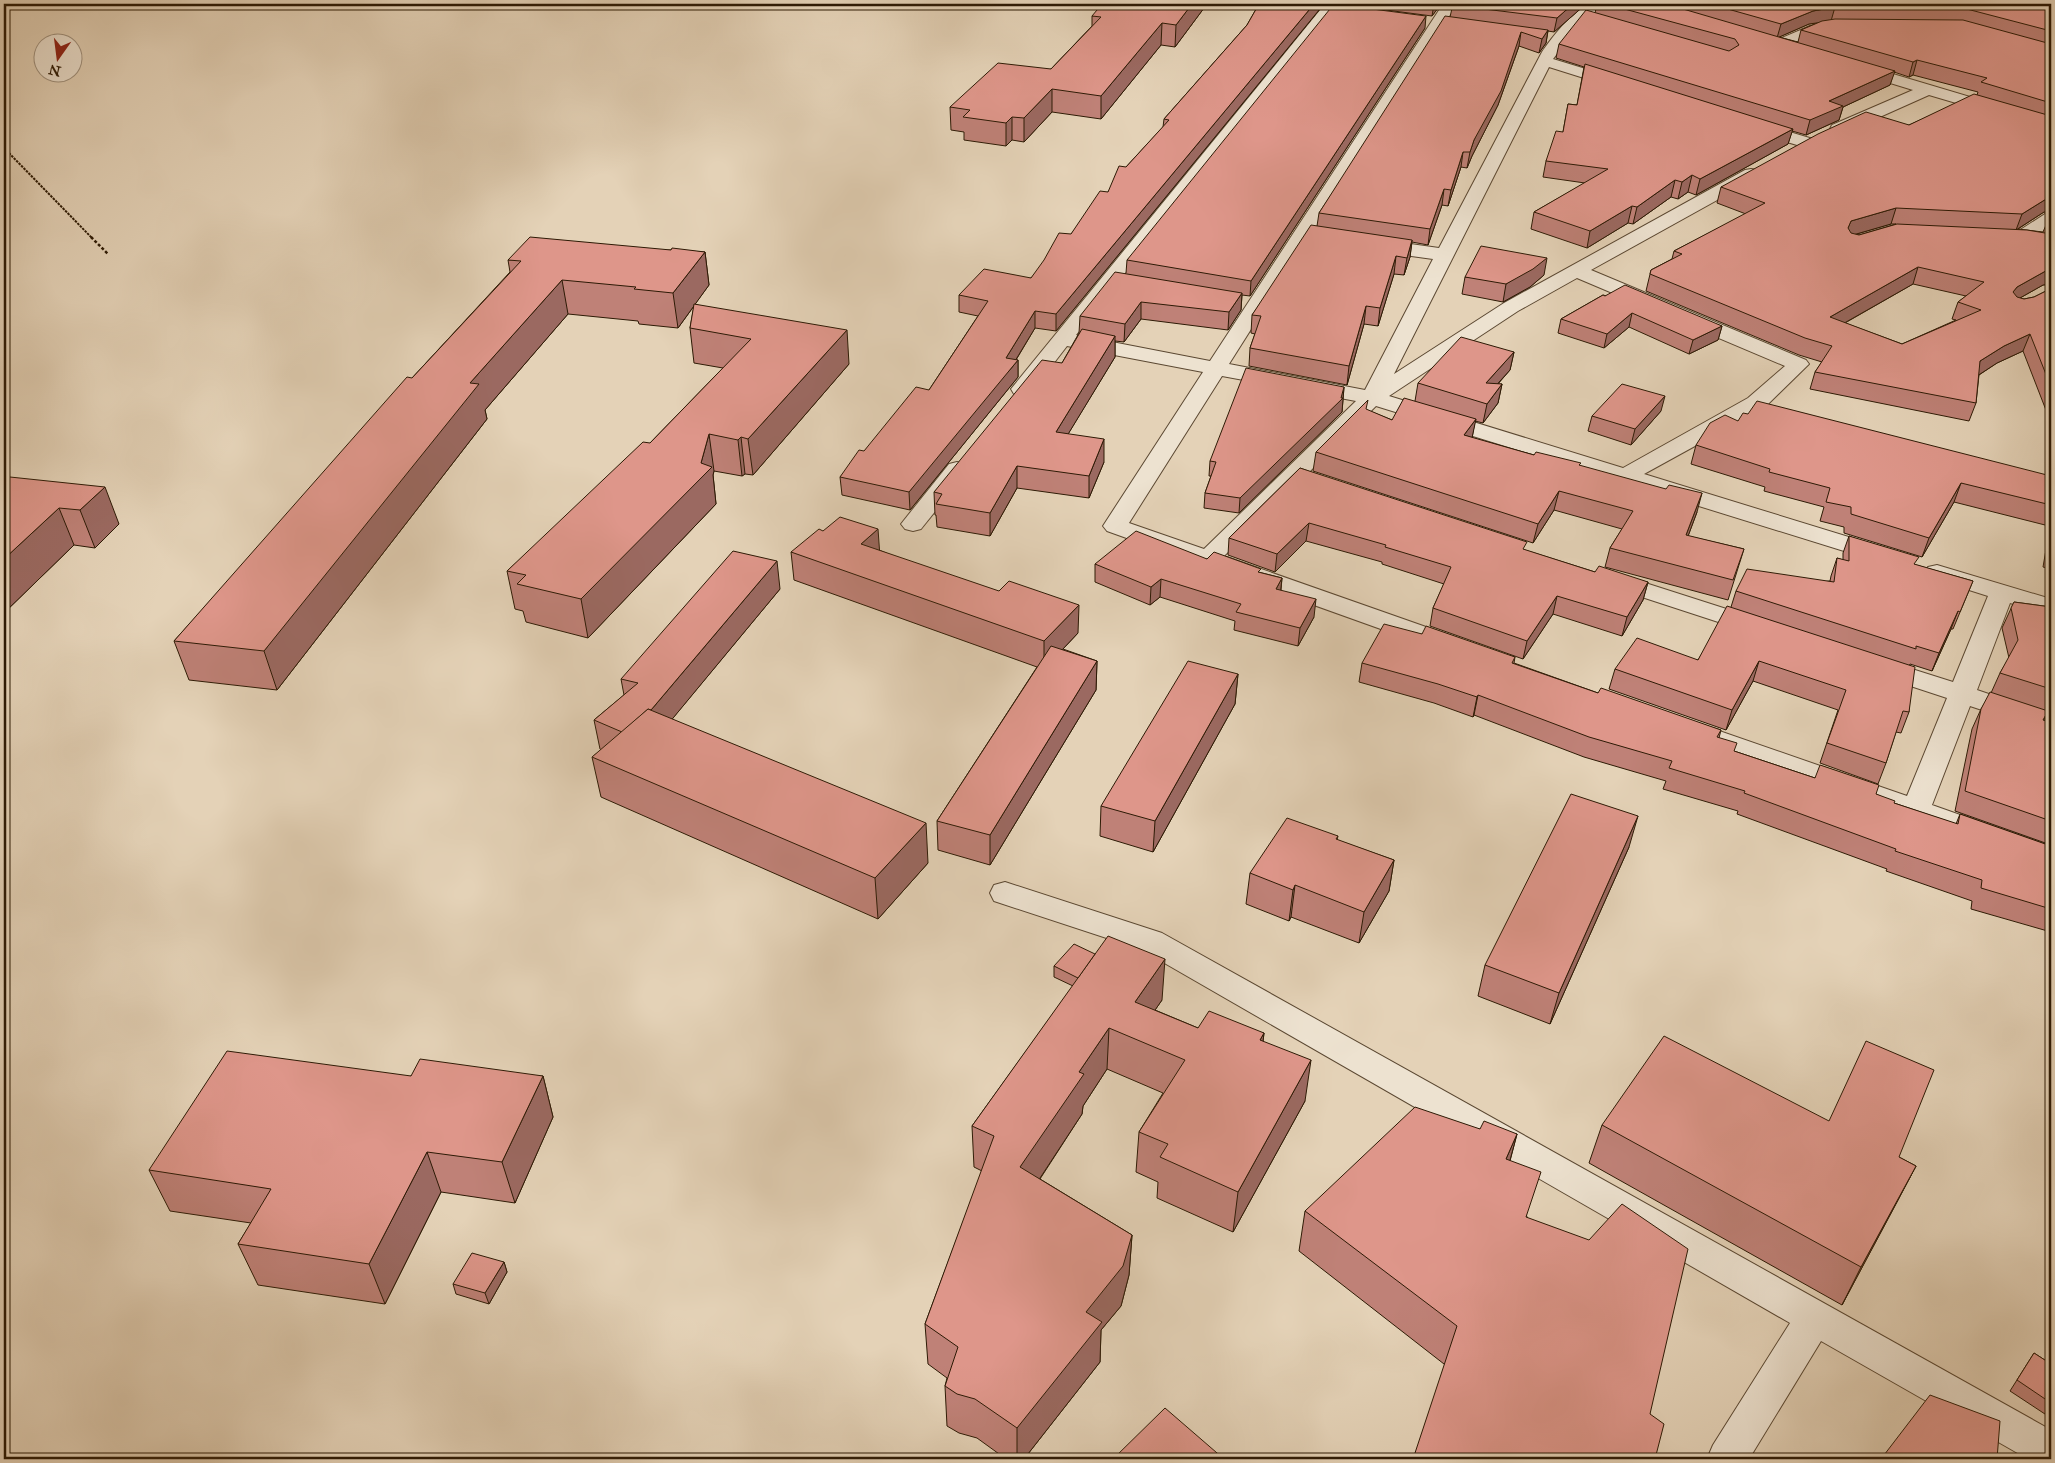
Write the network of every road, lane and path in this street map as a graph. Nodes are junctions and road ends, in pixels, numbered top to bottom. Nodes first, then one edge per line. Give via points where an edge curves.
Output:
1 (1450, 4) edge
2 (1597, 4) edge
3 (1335, 8) edge
4 (1580, 17) junction
5 (1598, 22) edge
6 (1850, 27) edge
7 (1539, 36) edge
8 (1558, 39) junction
9 (1759, 39) edge
10 (1777, 45) junction
11 (1796, 50) edge
12 (1544, 61) junction
13 (1844, 64) edge
14 (1638, 90) edge
15 (1928, 90) junction
16 (1741, 123) edge
17 (2051, 126) edge
18 (1807, 143) junction
19 (4, 148) edge
20 (2051, 218) edge
21 (1302, 234) junction
22 (2002, 236) edge
23 (1321, 237) edge
24 (2021, 238) junction
25 (1359, 242) edge
26 (2044, 242) edge
27 (108, 254) dead end
28 (1445, 255) junction
29 (1576, 271) junction
30 (1062, 339) junction
31 (1217, 368) junction
32 (1372, 398) junction
33 (1012, 401) edge
34 (969, 455) edge
35 (1294, 474) junction
36 (1625, 476) junction
37 (1322, 484) edge
38 (913, 524) dead end
39 (1208, 559) junction
40 (1586, 570) edge
41 (2002, 592) junction
42 (2051, 607) edge
43 (1783, 635) edge
44 (1478, 655) edge
45 (1858, 660) edge
46 (1962, 694) junction
47 (2051, 724) edge
48 (1683, 727) edge
49 (1916, 810) junction
50 (1988, 836) edge
51 (1005, 893) dead end
52 (1815, 1317) junction
53 (2051, 1451) edge
54 (1727, 1459) edge

1 - 21 street
2 - 4 street
3 - 30 street via 1119,282
4 - 5 street
4 - 8 street
6 - 10 street via 1814,29
7 - 8 street
8 - 12 street
9 - 10 street
10 - 11 street
12 - 14 street
12 - 28 street
13 - 15 street
15 - 17 street
15 - 18 street
16 - 18 street
18 - 29 street
19 - 27 path
20 - 24 street
21 - 23 street
21 - 31 street via 1248,303
22 - 24 street
24 - 26 street
25 - 28 street
28 - 32 street
29 - 32 street via 1511,308
29 - 36 street via 1799,364 1765,406
30 - 31 street
30 - 33 street
31 - 32 street
31 - 39 street via 1115,526
32 - 35 street
32 - 36 street
34 - 38 street
35 - 37 street
35 - 39 street
36 - 41 street
39 - 44 street
40 - 43 street
41 - 42 street
41 - 46 street
45 - 46 street
46 - 47 street
46 - 49 street
48 - 49 street
49 - 50 street
51 - 52 street via 1150,940
52 - 53 street
52 - 54 street

